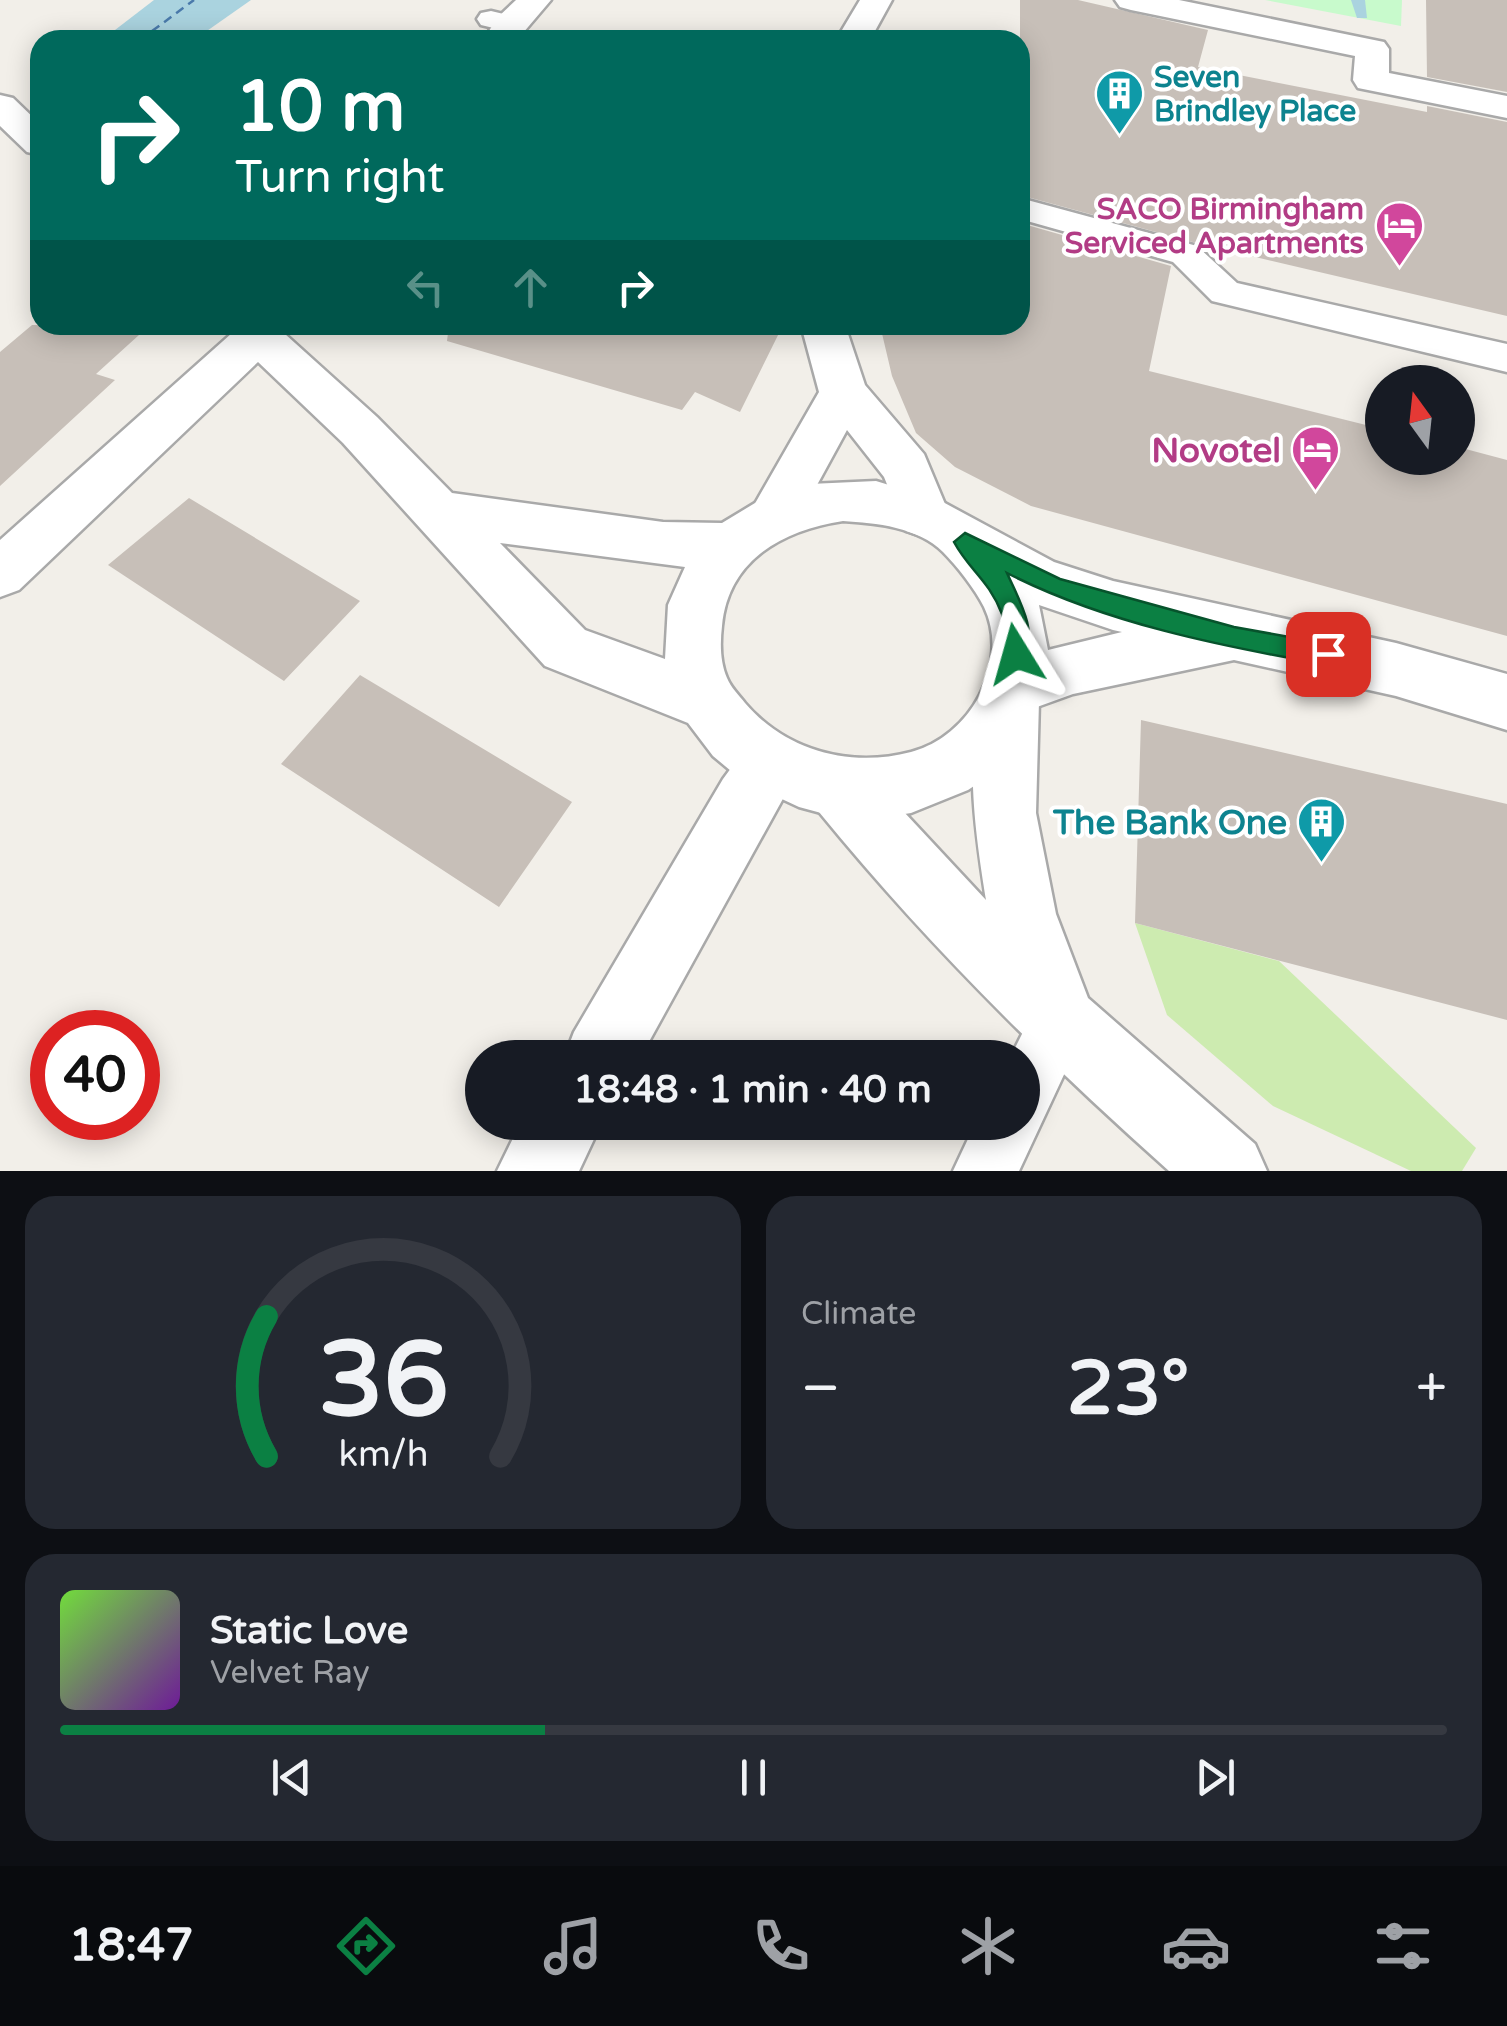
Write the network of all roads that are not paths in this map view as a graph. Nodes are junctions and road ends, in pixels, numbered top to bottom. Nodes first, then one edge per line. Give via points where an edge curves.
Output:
1 (535, 0) edge
2 (876, 0) edge
3 (1131, 0) edge
4 (1256, 13) edge
5 (500, 28) edge
6 (859, 30) edge
7 (2, 107) edge
8 (1507, 107) edge
9 (30, 134) edge
10 (1030, 211) edge
11 (242, 335) edge
12 (257, 335) edge
13 (825, 335) edge
14 (1507, 358) edge
15 (844, 392) junction
16 (436, 512) junction
17 (775, 514) junction
18 (945, 529) junction
19 (728, 546) junction
20 (0, 574) edge
21 (1234, 638) junction
22 (1012, 694) junction
23 (1507, 702) edge
24 (708, 703) junction
25 (770, 766) junction
26 (842, 790) junction
27 (1060, 1021) junction
28 (610, 1040) edge
29 (1040, 1061) edge
30 (554, 1140) edge
31 (1001, 1140) edge
32 (536, 1171) edge
33 (985, 1171) edge
34 (1228, 1171) edge

1 - 5 street
2 - 6 street
3 - 4 street
4 - 8 street via 1372,49 1371,80
7 - 9 street
10 - 14 lane via 1185,254 1225,292
11 - 20 street
12 - 16 street
13 - 15 street
15 - 17 street
15 - 18 street
16 - 19 street via 663,544
16 - 24 street via 565,648
17 - 18 street via 831,499 879,502
17 - 19 street
18 - 21 street via 1055,587
18 - 22 street via 998,578 1016,620
19 - 24 street via 704,578 692,618 692,660
21 - 22 street via 1073,668
21 - 23 street via 1360,660
22 - 26 street via 981,746 917,785
22 - 27 street via 1004,813 1022,914
24 - 25 street via 734,738
25 - 26 street
25 - 28 street
26 - 27 street via 916,881
27 - 29 lane
27 - 34 street
30 - 32 street
31 - 33 lane

